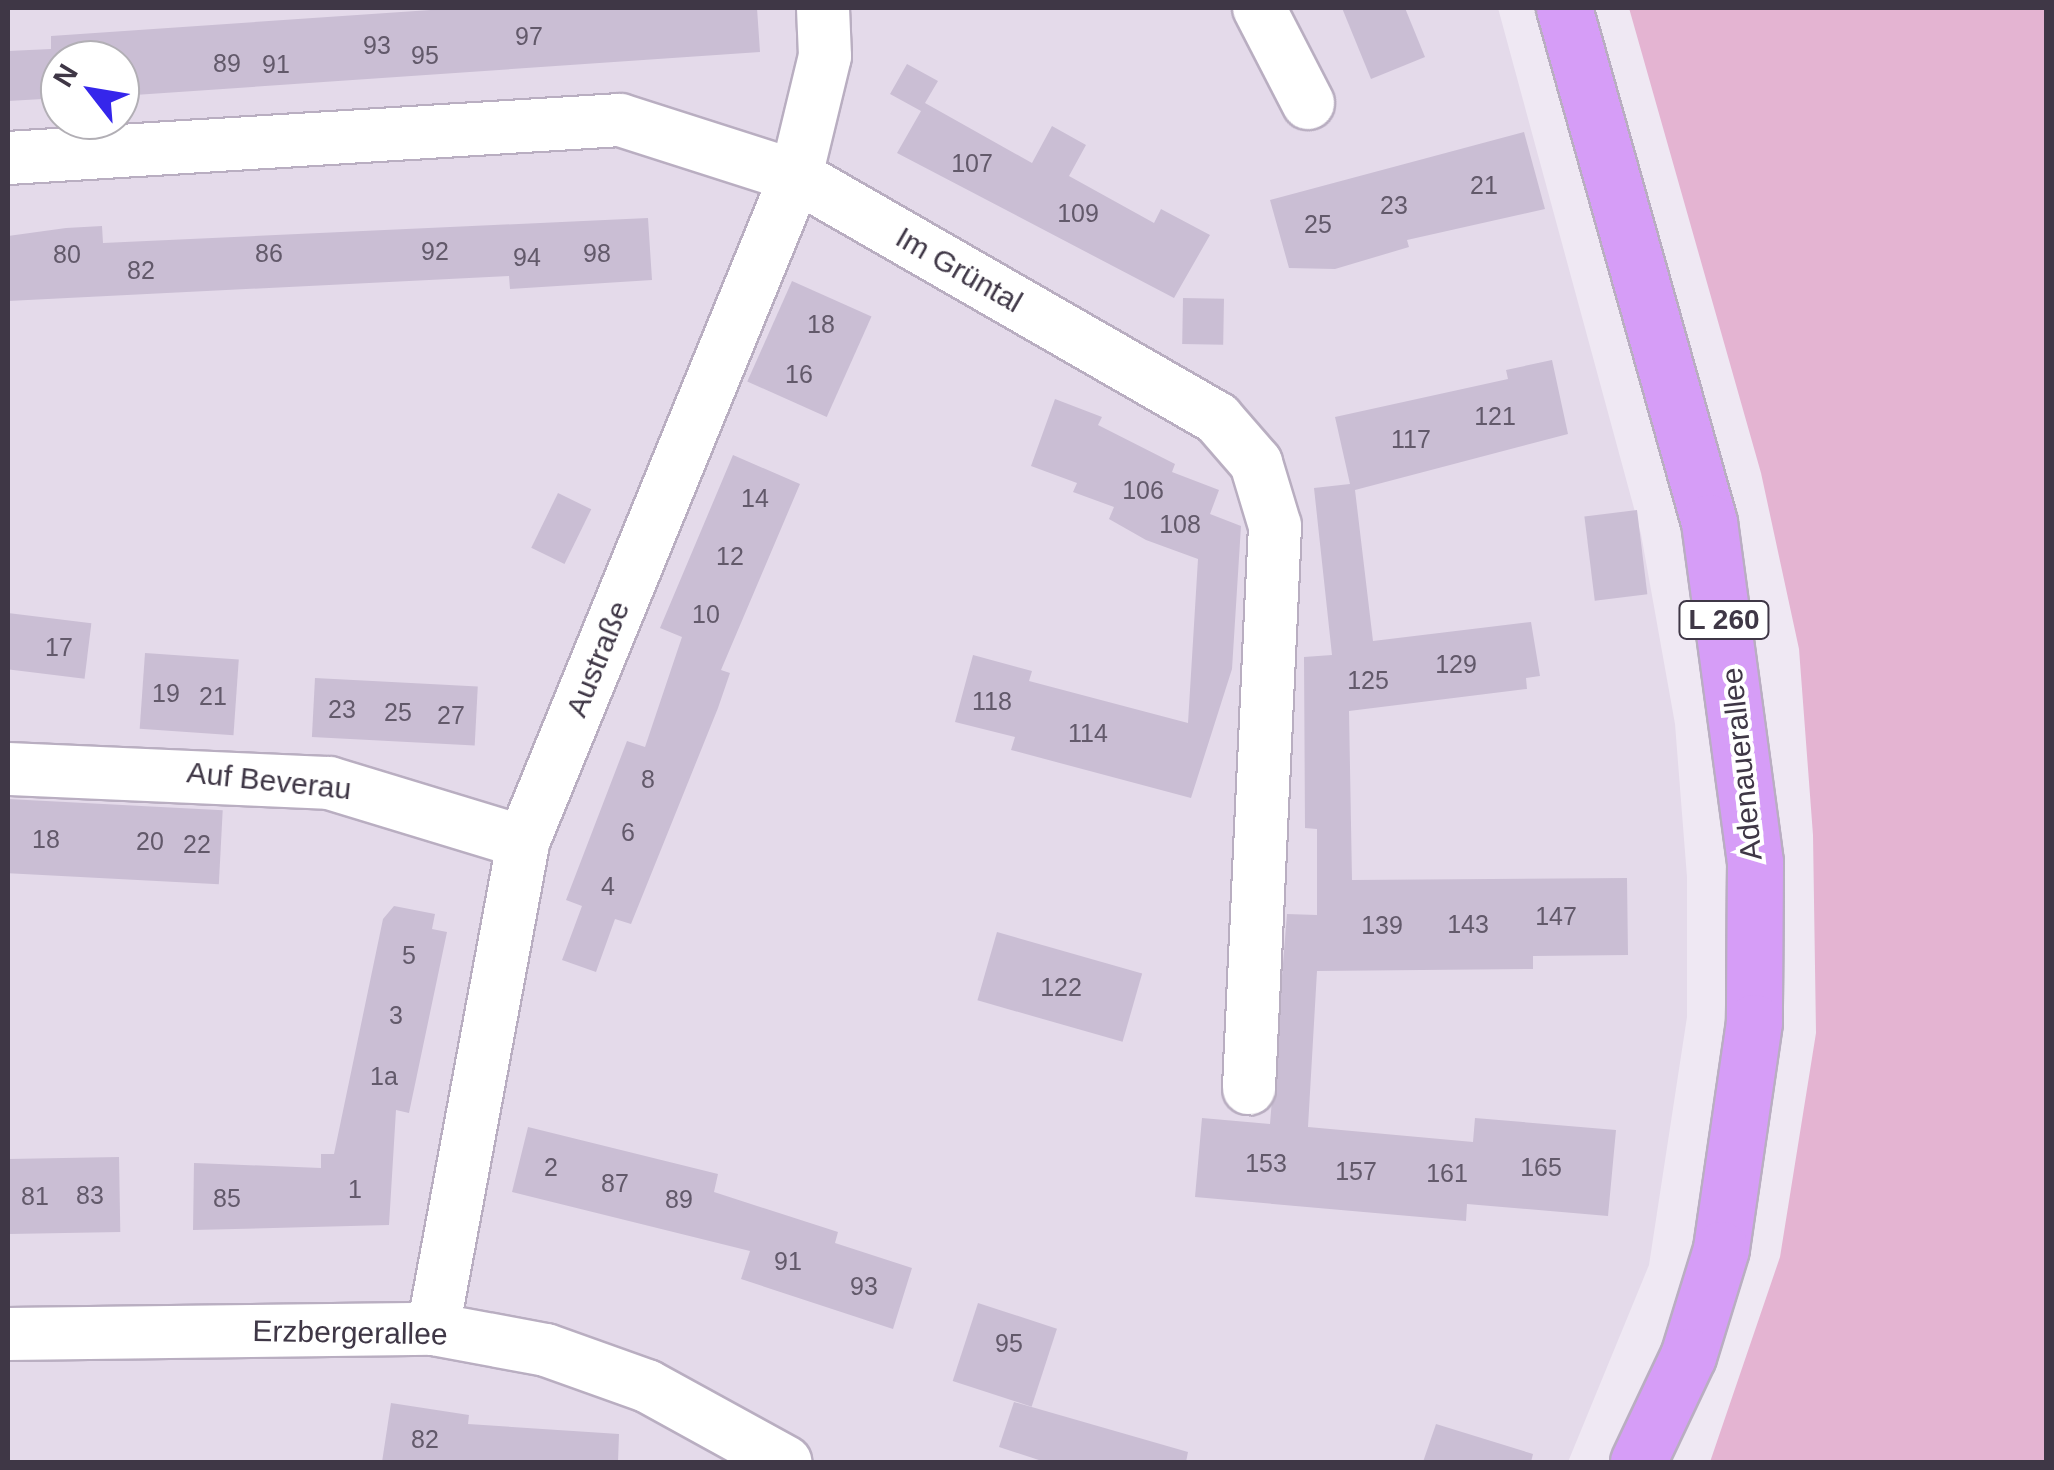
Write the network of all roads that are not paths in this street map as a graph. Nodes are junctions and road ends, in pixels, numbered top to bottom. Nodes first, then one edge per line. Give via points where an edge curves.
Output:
1 (823, 8) edge
2 (1259, 8) edge
3 (1564, 8) edge
4 (1308, 102) dead end
5 (8, 158) edge
6 (796, 176) junction
7 (8, 769) edge
8 (523, 842) junction
9 (1248, 1088) dead end
10 (433, 1329) junction
11 (8, 1334) edge
12 (785, 1462) edge
13 (1638, 1462) edge

1 - 6 street, Austraße via 825,56
2 - 4 street
3 - 13 main road, Adenauerallee / L 260 via 1708,522 1755,862 1754,1022 1721,1249 1688,1356
5 - 6 street, Im Grüntal via 620,120
6 - 8 street, Austraße
6 - 9 street, Im Grüntal via 1217,418 1256,463 1275,526 1274,605
7 - 8 street, Auf Beverau via 329,783
8 - 10 street, Austraße
10 - 11 street, Erzbergerallee
10 - 12 street, Erzbergerallee via 546,1350 646,1386

